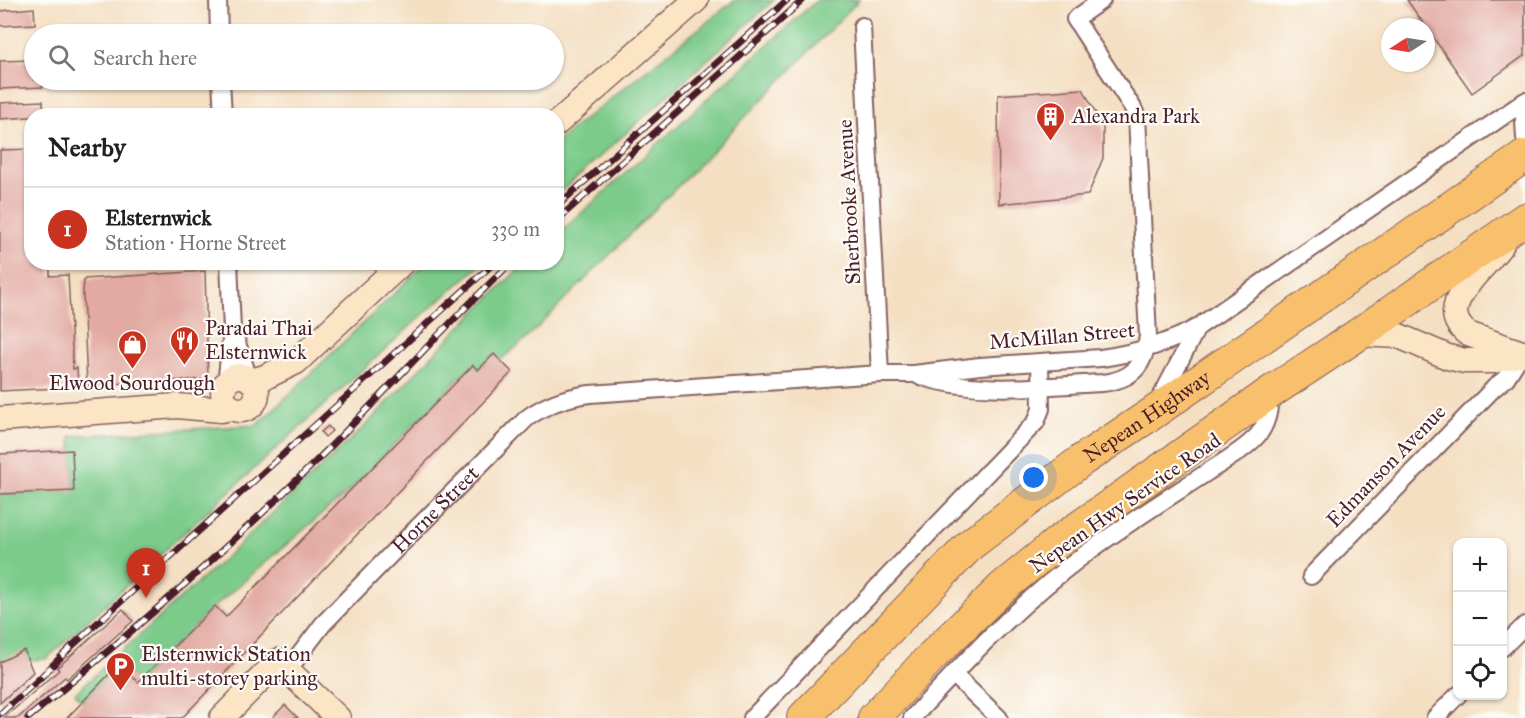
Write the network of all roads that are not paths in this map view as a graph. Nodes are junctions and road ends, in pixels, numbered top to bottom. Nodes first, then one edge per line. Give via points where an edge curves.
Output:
1 (218, 0) edge
2 (696, 0) edge
3 (1102, 0) edge
4 (219, 24) edge
5 (862, 26) dead end
6 (222, 90) edge
7 (1524, 102) edge
8 (223, 108) edge
9 (564, 117) edge
10 (1525, 138) edge
11 (1525, 156) edge
12 (1522, 221) edge
13 (229, 270) edge
14 (394, 270) edge
15 (1198, 327) junction
16 (232, 330) junction
17 (1359, 334) junction
18 (1492, 348) junction
19 (1146, 349) junction
20 (1523, 353) edge
21 (1040, 362) junction
22 (880, 374) junction
23 (914, 374) junction
24 (1041, 386) junction
25 (1494, 388) junction
26 (240, 391) junction
27 (1271, 392) junction
28 (553, 402) joint
29 (1153, 413) junction
30 (0, 419) edge
31 (1311, 576) dead end
32 (1525, 625) edge
33 (1505, 646) edge
34 (283, 665) junction
35 (953, 674) junction
36 (1453, 700) edge
37 (222, 718) edge
38 (242, 718) edge
39 (338, 718) edge
40 (752, 718) edge
41 (803, 718) edge
42 (874, 718) edge
43 (912, 718) edge
44 (999, 718) edge
45 (1435, 718) edge

1 - 4 street
2 - 9 street
3 - 19 street via 1075,19 1137,117
5 - 22 street, Sherbrooke Avenue
6 - 8 street
7 - 10 street
7 - 15 street
11 - 29 highway, Nepean Highway
12 - 17 highway
12 - 18 street via 1467,285 1455,311 1458,324 1466,333
13 - 16 street
14 - 26 street via 296,362
15 - 19 street
15 - 29 street
16 - 26 street
16 - 26 street
17 - 18 street via 1399,336 1425,347 1444,338
17 - 27 highway
18 - 20 street
18 - 25 street
19 - 21 street, McMillan Street via 1101,358
19 - 24 street, McMillan Street via 1135,370 1117,381
20 - 25 street, Edmanson Avenue
21 - 23 street, McMillan Street
21 - 24 street
22 - 23 street, McMillan Street
22 - 28 street, McMillan Street via 590,394
23 - 24 street, McMillan Street via 971,387
24 - 40 street via 1041,409 1036,422
25 - 31 street, Edmanson Avenue
26 - 30 street via 177,406
27 - 35 street, Nepean Hwy Service Road via 1265,425 1258,435 1085,554 1018,609
27 - 42 highway via 1029,565 946,642
28 - 34 street, Horne Street via 521,423
29 - 41 highway, Nepean Highway via 1082,460 971,544
32 - 33 street
34 - 37 street, Horne Street
34 - 38 street, Horne Street
34 - 39 street
35 - 43 street, Nepean Hwy Service Road
35 - 44 street
36 - 45 street

